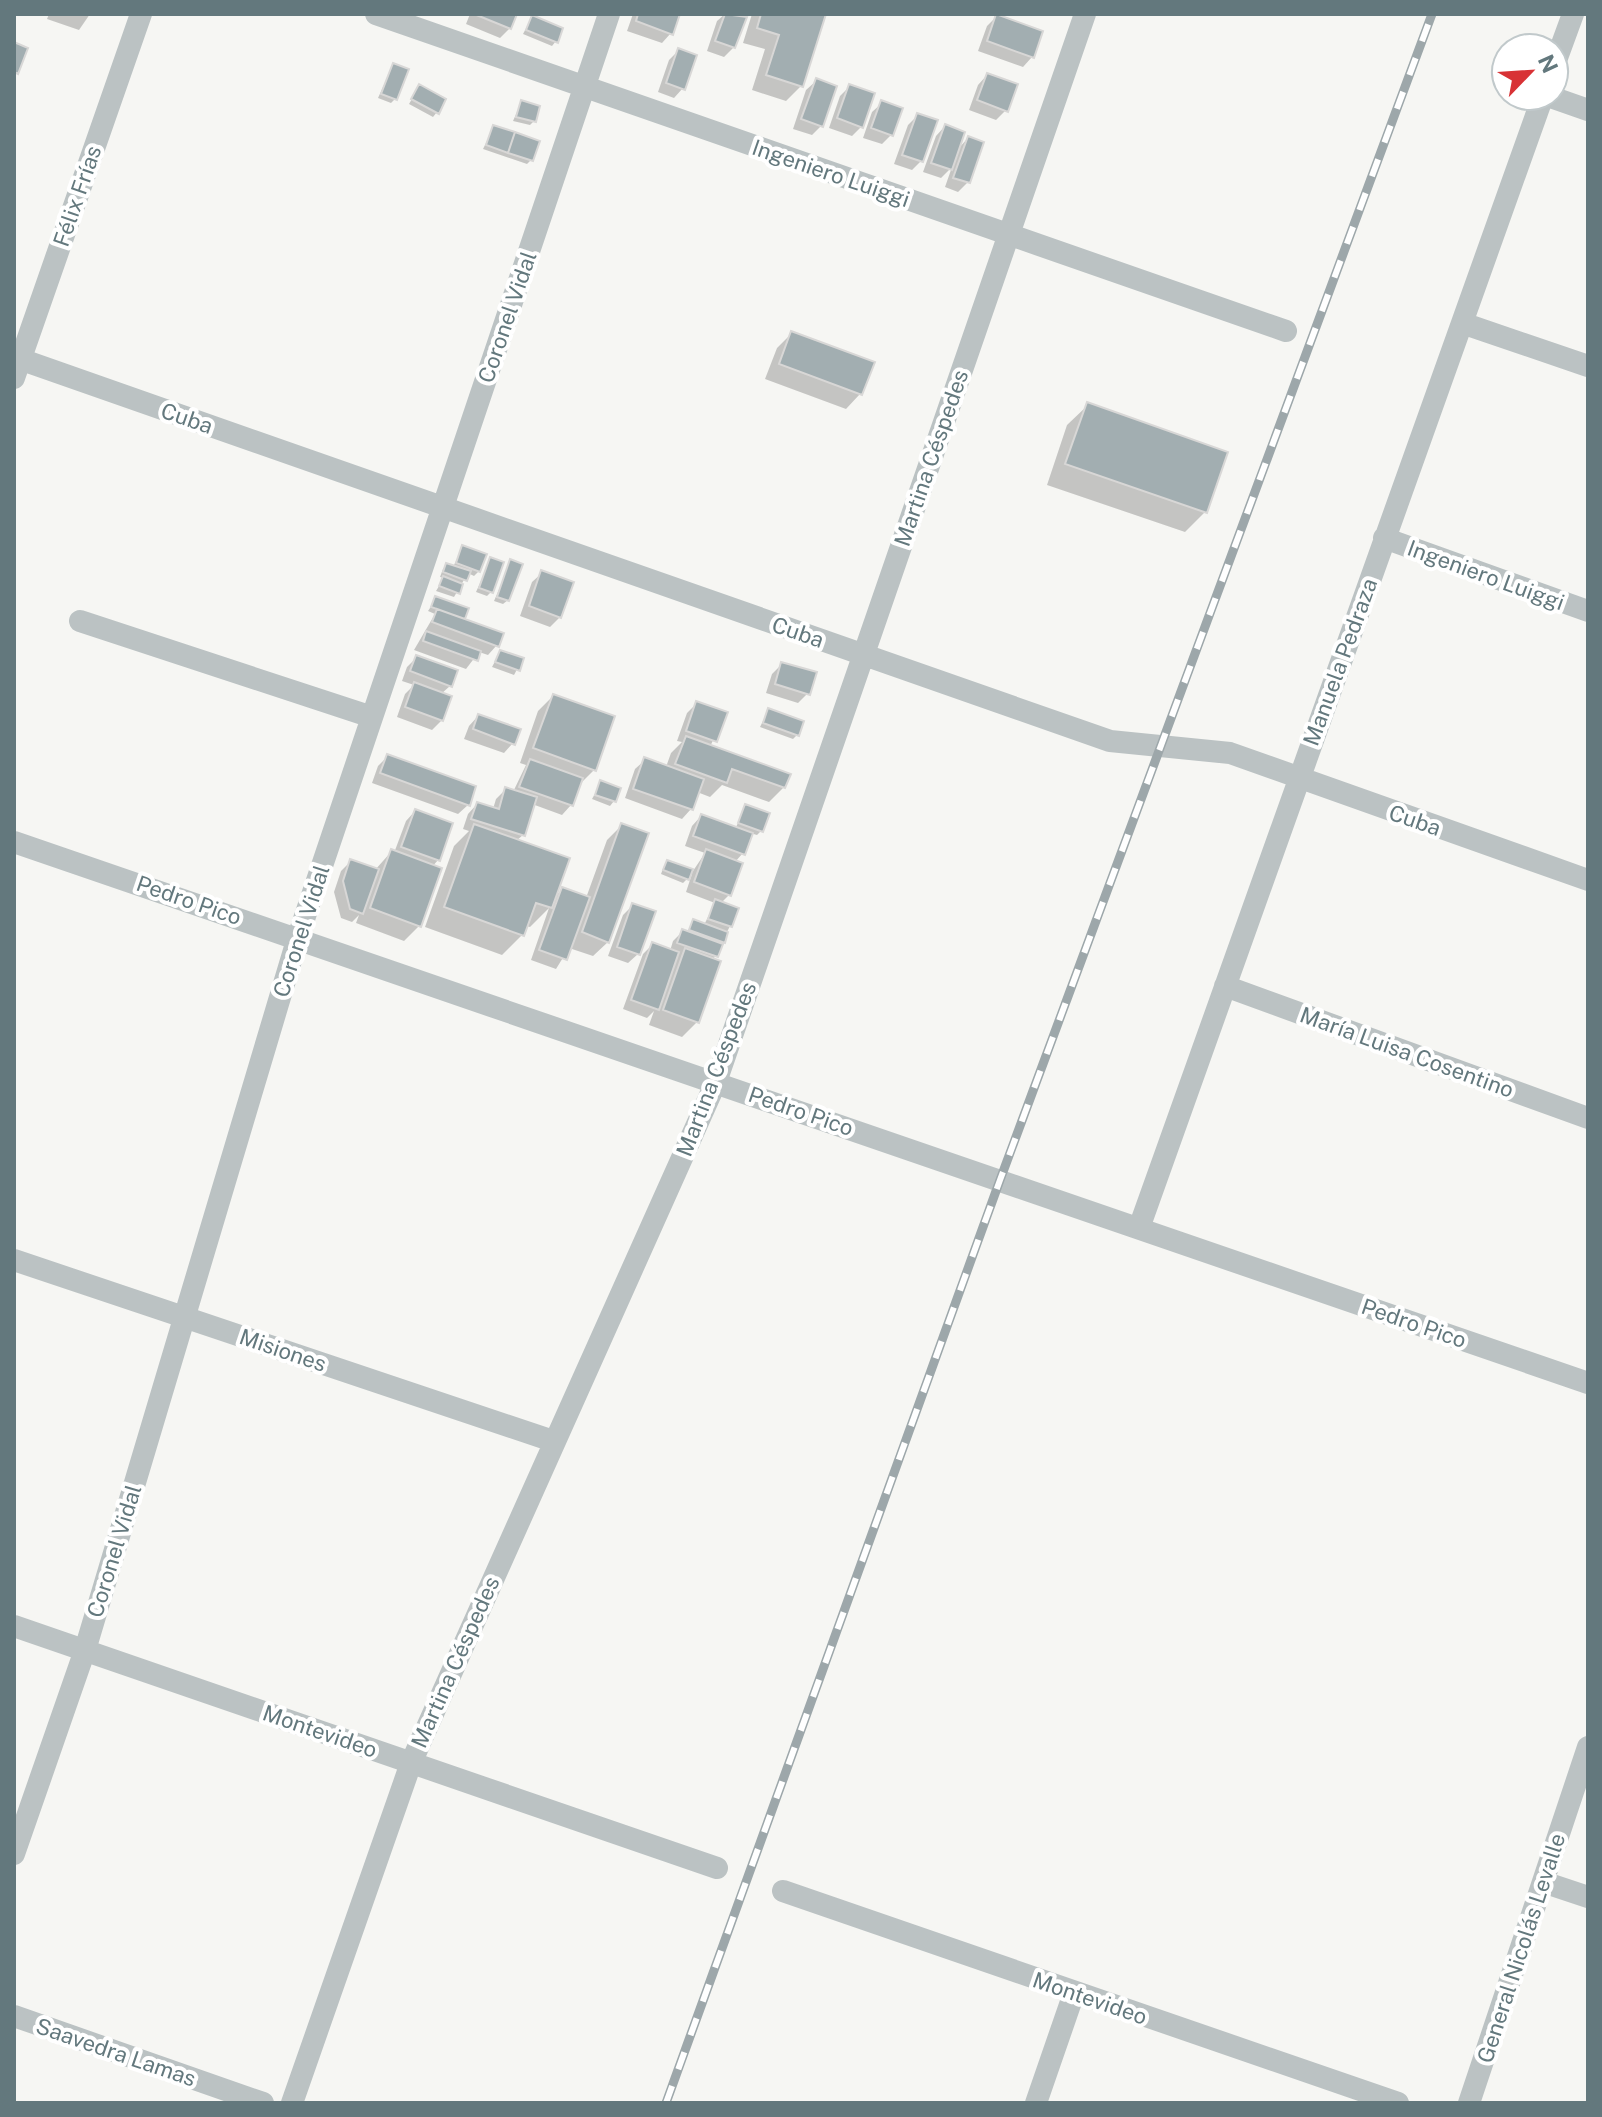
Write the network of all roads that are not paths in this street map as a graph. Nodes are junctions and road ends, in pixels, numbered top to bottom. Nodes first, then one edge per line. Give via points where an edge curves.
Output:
1 (141, 14) edge
2 (376, 14) edge
3 (609, 14) edge
4 (1085, 14) edge
5 (585, 87) junction
6 (1540, 112) edge
7 (1009, 235) junction
8 (1462, 323) junction
9 (1286, 331) dead end
10 (16, 365) edge
11 (1588, 366) edge
12 (443, 508) junction
13 (1384, 538) junction
14 (1588, 611) edge
15 (80, 621) dead end
16 (863, 655) junction
17 (372, 717) junction
18 (1299, 779) junction
19 (14, 842) edge
20 (1588, 880) edge
21 (298, 937) junction
22 (1225, 986) junction
23 (716, 1082) junction
24 (1588, 1118) edge
25 (1139, 1228) junction
26 (14, 1260) edge
27 (185, 1317) junction
28 (1588, 1383) edge
29 (553, 1441) junction
30 (14, 1626) edge
31 (85, 1650) junction
32 (1588, 1747) edge
33 (411, 1763) junction
34 (14, 1854) edge
35 (717, 1868) dead end
36 (1543, 1882) junction
37 (783, 1891) dead end
38 (1588, 1897) edge
39 (1074, 1993) junction
40 (14, 2016) edge
41 (263, 2103) edge
42 (292, 2103) edge
43 (1036, 2103) edge
44 (1398, 2103) edge
45 (1469, 2103) edge

1 - 10 street, Félix Frías
2 - 5 street, Ingeniero Luiggi
3 - 5 street, Coronel Vidal
4 - 7 street, Martina Céspedes
5 - 7 street, Ingeniero Luiggi
5 - 12 street, Coronel Vidal
6 - 8 street, Manuela Pedraza
7 - 9 street, Ingeniero Luiggi
7 - 16 street, Martina Céspedes
8 - 11 street
8 - 13 street, Manuela Pedraza
10 - 12 street, Cuba
12 - 16 street, Cuba
12 - 17 street, Coronel Vidal
13 - 14 street, Ingeniero Luiggi
13 - 18 street, Manuela Pedraza
15 - 17 street
16 - 18 street, Cuba via 1110,741 1230,753
16 - 23 street, Martina Céspedes
17 - 21 street, Coronel Vidal
18 - 20 street, Cuba
18 - 22 street, Manuela Pedraza
19 - 21 street, Pedro Pico
21 - 23 street, Pedro Pico
21 - 27 street, Coronel Vidal
22 - 24 street, María Luisa Cosentino
22 - 25 street, Manuela Pedraza
23 - 25 street, Pedro Pico
23 - 29 street, Martina Céspedes
25 - 28 street, Pedro Pico
26 - 27 street, Misiones
27 - 29 street, Misiones
27 - 31 street, Coronel Vidal
29 - 33 street, Martina Céspedes
30 - 31 street, Montevideo
31 - 33 street, Montevideo
31 - 34 street, Coronel Vidal
32 - 36 street, General Nicolás Levalle
33 - 35 street, Montevideo
33 - 42 street, Martina Céspedes
36 - 38 street
36 - 45 street, General Nicolás Levalle
37 - 39 street, Montevideo
39 - 43 street
39 - 44 street, Montevideo
40 - 41 street, Saavedra Lamas

